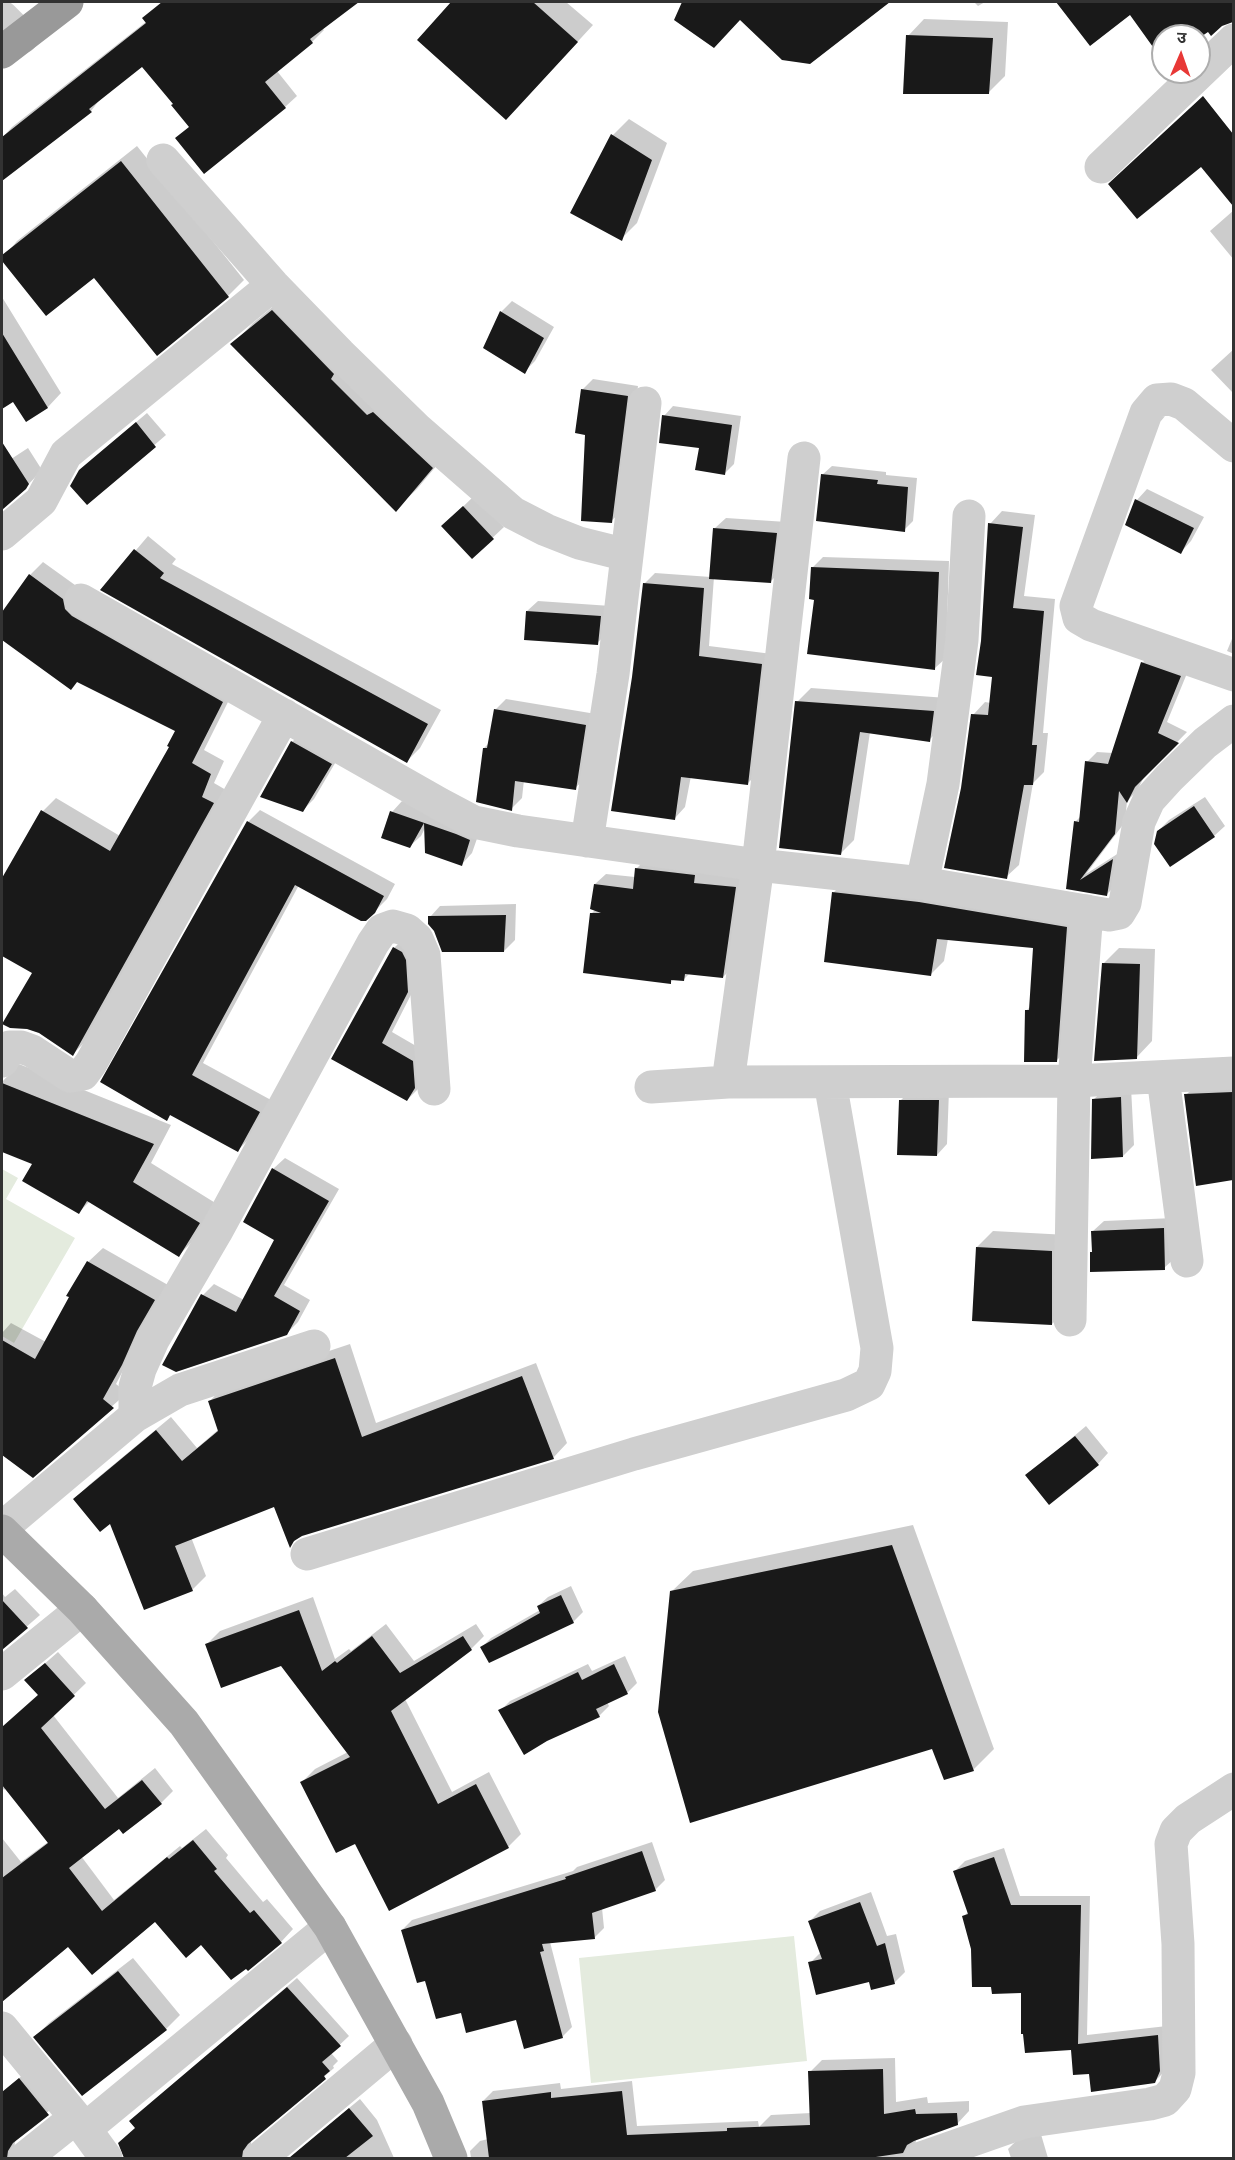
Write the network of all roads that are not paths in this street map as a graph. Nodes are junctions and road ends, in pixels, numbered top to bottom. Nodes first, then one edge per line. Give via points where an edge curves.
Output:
1 (67, 2) edge
2 (8, 35) edge
3 (1233, 40) edge
4 (163, 160) dead end
5 (1101, 167) dead end
6 (273, 285) junction
7 (645, 403) dead end
8 (1230, 438) edge
9 (804, 458) dead end
10 (969, 516) dead end
11 (2, 534) edge
12 (627, 555) junction
13 (81, 600) dead end
14 (1233, 675) edge
15 (284, 716) junction
16 (1233, 721) edge
17 (587, 841) junction
18 (758, 865) junction
19 (922, 883) junction
20 (1087, 911) junction
21 (2, 1061) edge
22 (1233, 1073) edge
23 (1163, 1077) junction
24 (1074, 1080) junction
25 (728, 1082) junction
26 (830, 1082) junction
27 (651, 1087) dead end
28 (434, 1089) dead end
29 (1187, 1261) dead end
30 (1070, 1320) dead end
31 (314, 1346) dead end
32 (135, 1416) junction
33 (2, 1529) edge
34 (307, 1554) dead end
35 (82, 1609) junction
36 (2, 1674) edge
37 (1233, 1789) edge
38 (330, 1927) junction
39 (2, 2028) edge
40 (396, 2044) junction
41 (80, 2123) junction
42 (25, 2158) edge
43 (106, 2158) edge
44 (260, 2158) edge
45 (451, 2158) edge
46 (921, 2158) edge

1 - 2 highway
3 - 5 street
4 - 6 street
6 - 11 street via 66,454 41,501
6 - 12 street via 418,430 513,513 579,543
7 - 12 street
8 - 14 street via 1184,404 1157,400 1146,413 1076,606 1079,618 1091,625
9 - 18 street
10 - 19 street via 962,640 943,784
12 - 17 street
13 - 15 street
15 - 17 street via 474,822
15 - 21 street via 92,1063 83,1074 69,1076 21,1047 10,1047
16 - 20 street via 1149,800 1139,822 1125,903 1119,913
17 - 18 street
18 - 19 street
18 - 25 street
19 - 20 street
20 - 24 street
22 - 23 street
23 - 24 street
23 - 29 street
24 - 26 street
24 - 30 street
25 - 26 street
25 - 27 street
26 - 34 street via 877,1348 875,1371 869,1384 846,1395 634,1454
28 - 32 street via 424,956 417,939 407,930 393,926 382,930 373,943 153,1340 135,1387
31 - 32 street via 180,1390
32 - 33 street
33 - 35 main road
35 - 36 street
35 - 38 main road via 184,1723
37 - 46 street via 1188,1819 1176,1831 1171,1844 1178,1944 1176,2089 1165,2100 1150,2104 1024,2122
38 - 40 main road
38 - 41 street
39 - 41 street
40 - 44 street
40 - 45 main road via 428,2103
41 - 42 street
41 - 43 street

